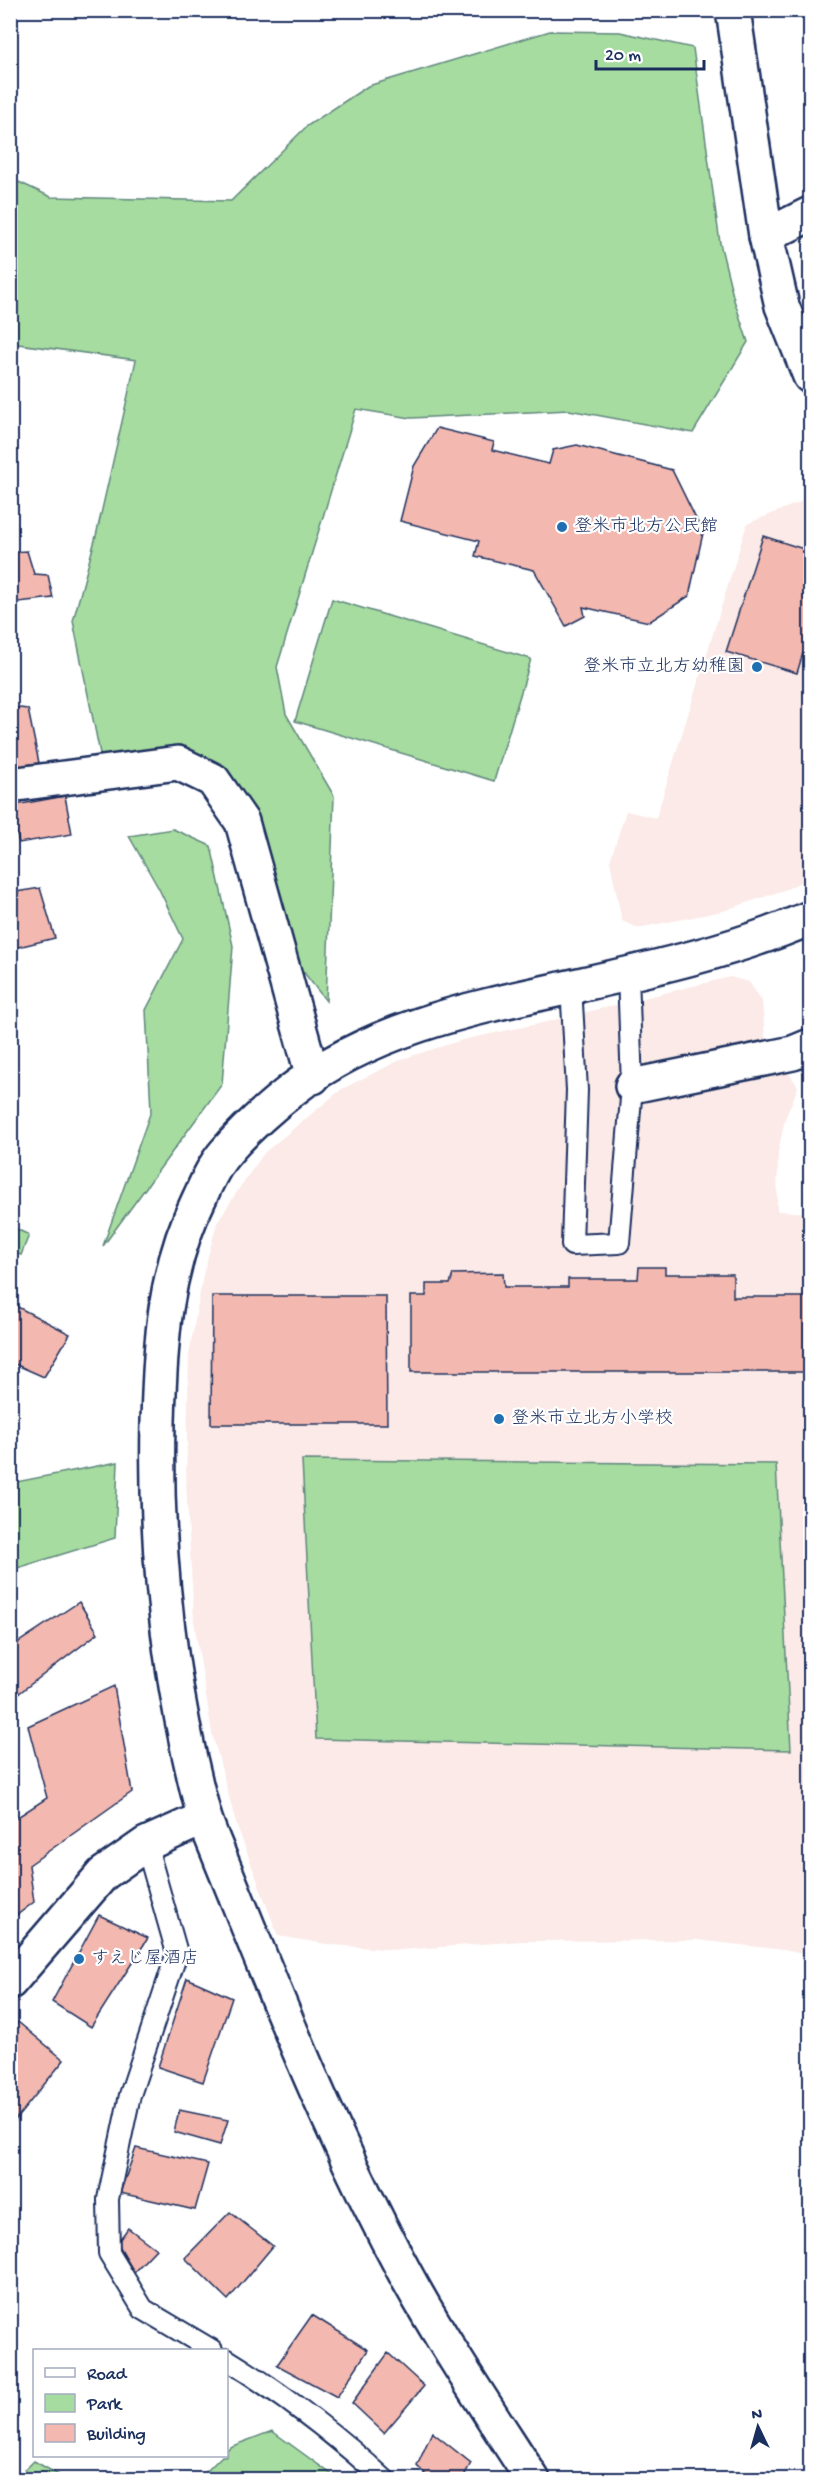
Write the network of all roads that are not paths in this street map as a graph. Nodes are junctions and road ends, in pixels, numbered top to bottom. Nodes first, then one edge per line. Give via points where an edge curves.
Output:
1 (732, 10) edge
2 (810, 214) edge
3 (766, 236) junction
4 (810, 376) edge
5 (10, 785) edge
6 (810, 918) edge
7 (628, 974) junction
8 (571, 986) junction
9 (805, 1053) edge
10 (312, 1077) junction
11 (632, 1086) junction
12 (204, 1818) junction
13 (146, 1844) junction
14 (10, 1982) edge
15 (210, 2349) edge
16 (228, 2361) edge
17 (385, 2480) edge
18 (533, 2480) edge

1 - 3 street
2 - 3 street
3 - 4 street via 783,306
5 - 10 street via 178,763 213,780 242,822
6 - 7 street via 769,936
7 - 8 street
7 - 11 lane
8 - 10 street via 447,1015 340,1059
8 - 11 lane via 577,1090 572,1245 618,1243
9 - 11 street
10 - 12 street via 263,1116 222,1156 187,1224 169,1281 160,1343 160,1551 178,1710
12 - 13 street
12 - 18 street via 354,2171 408,2277
13 - 14 street via 103,1874
13 - 15 lane via 177,1953 130,2095 108,2199 109,2253 143,2309
16 - 17 lane via 255,2376 337,2438

